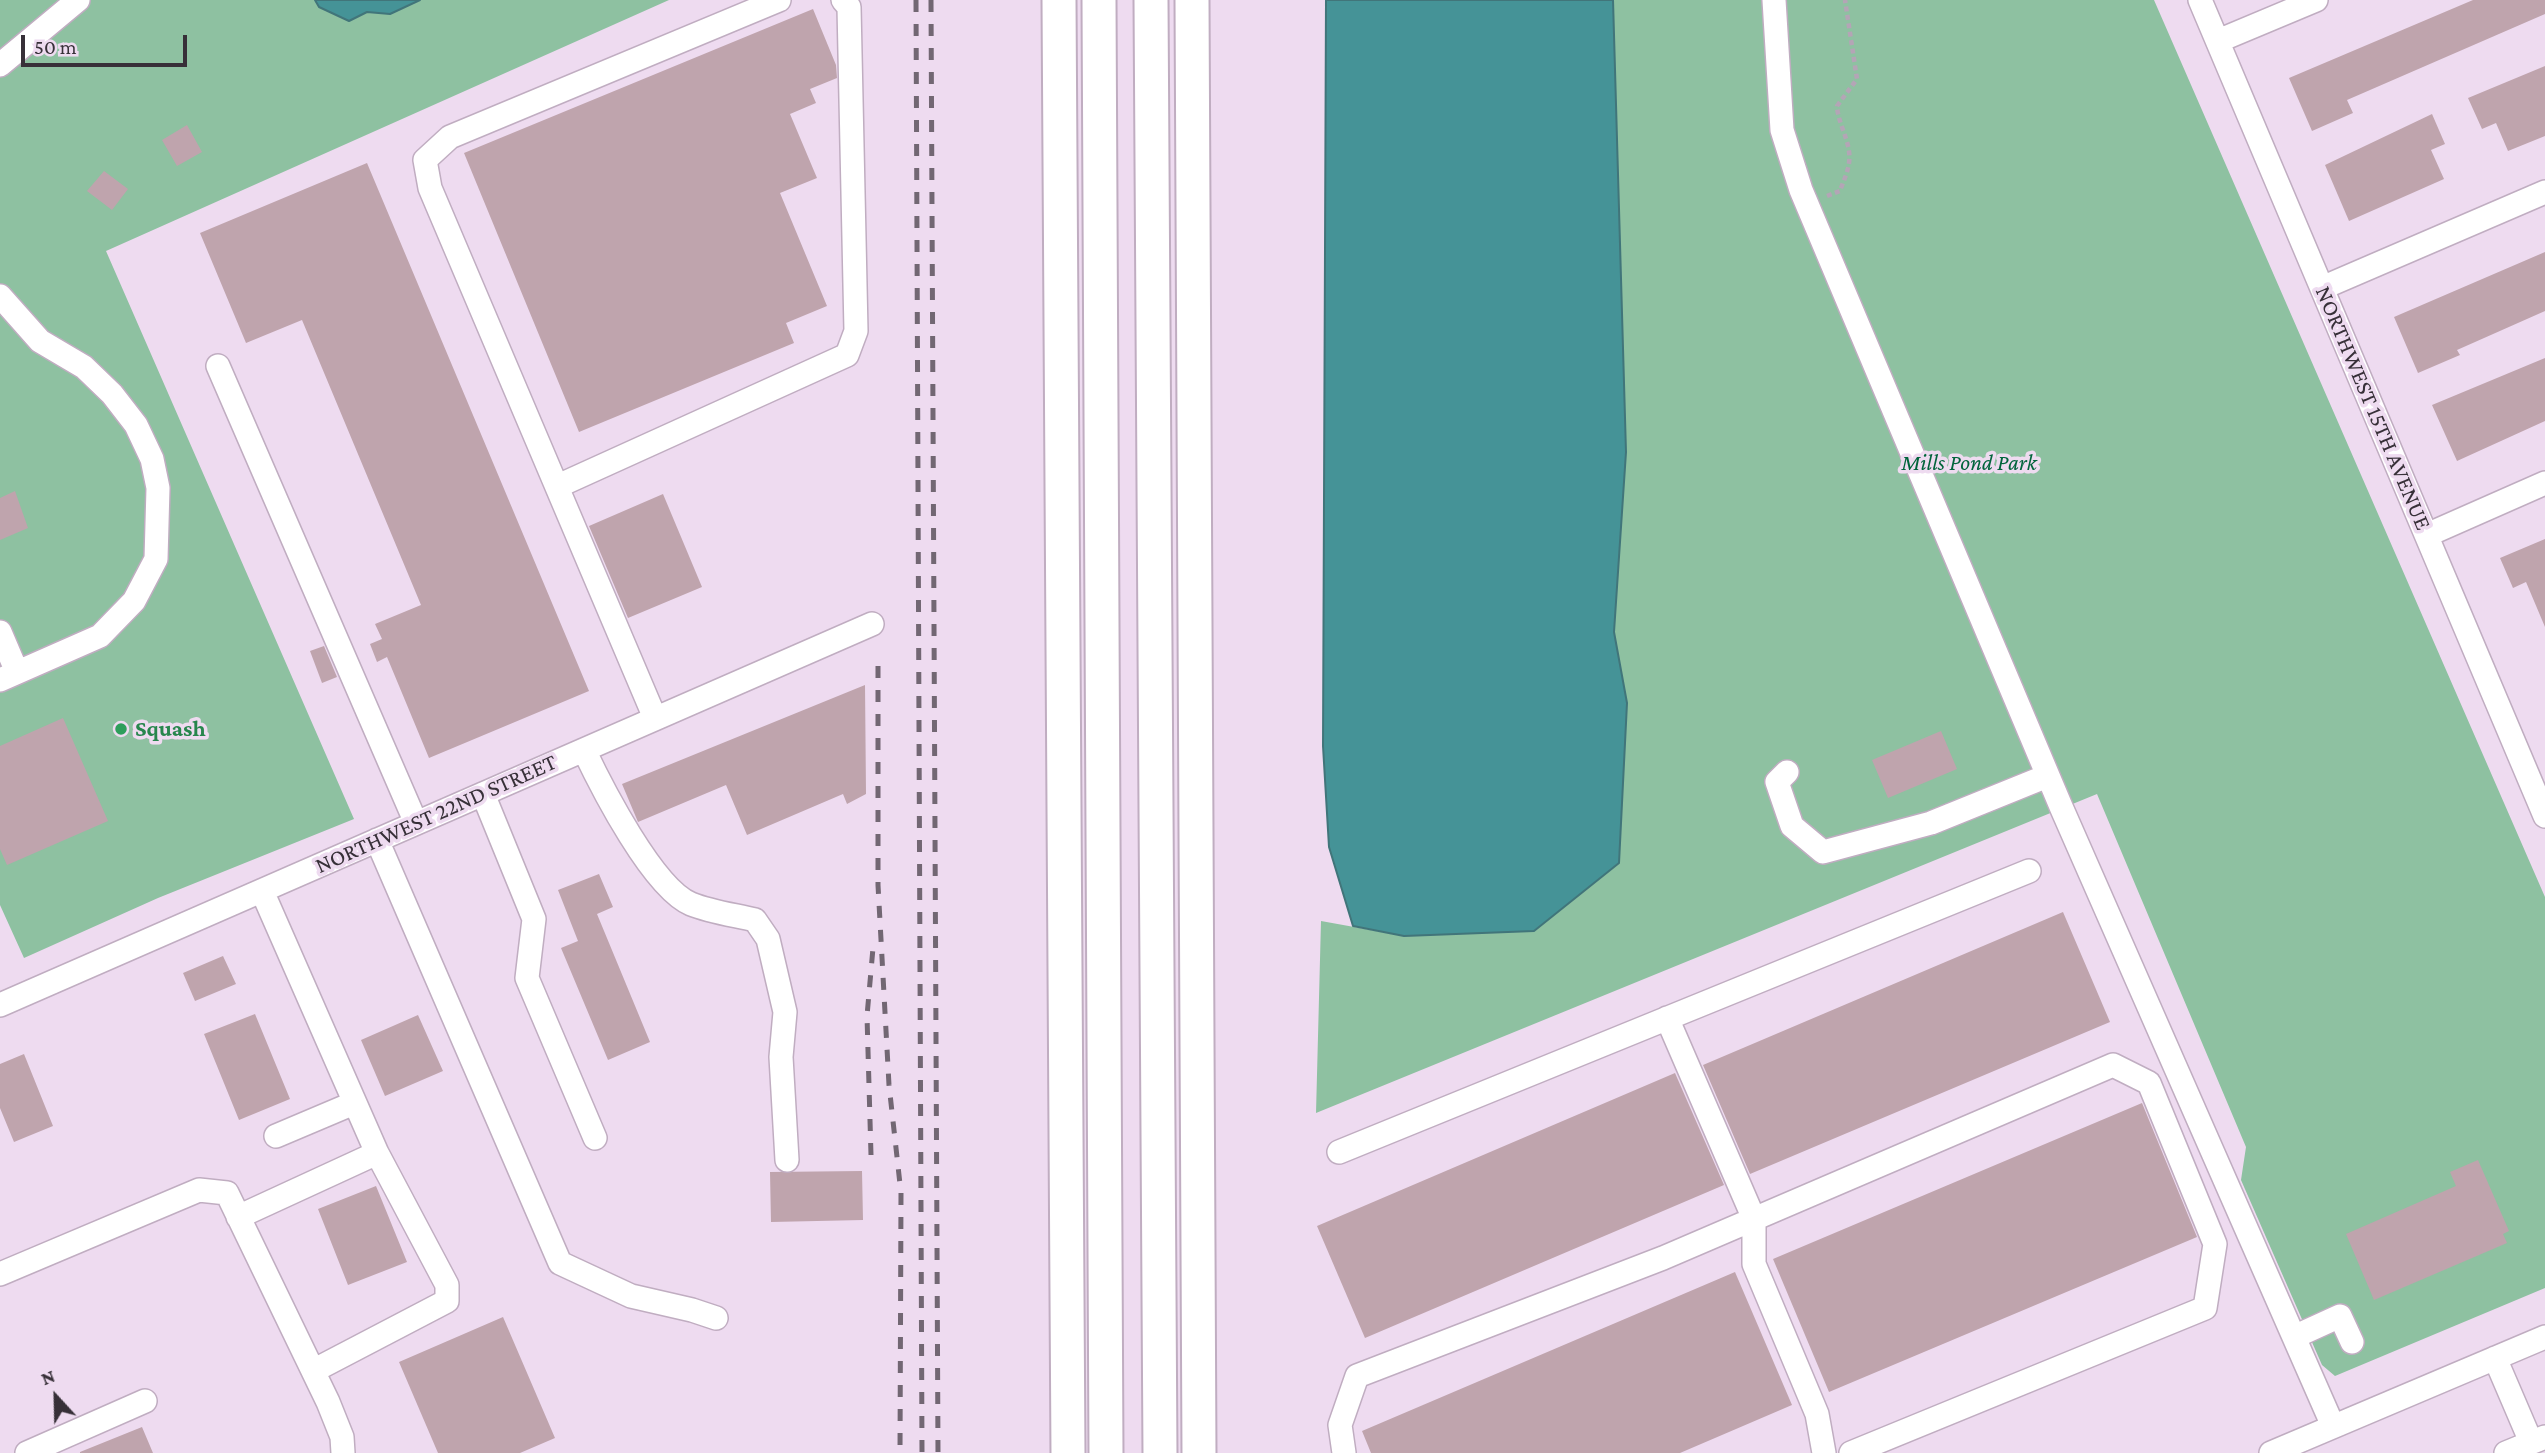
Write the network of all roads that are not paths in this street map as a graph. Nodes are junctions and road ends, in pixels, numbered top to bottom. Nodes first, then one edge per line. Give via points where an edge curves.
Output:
1 (78, 0) edge
2 (1059, 0) edge
3 (1099, 0) edge
4 (1151, 0) edge
5 (1192, 0) edge
6 (1774, 0) edge
7 (2200, 0) edge
8 (2316, 0) edge
9 (775, 1) edge
10 (847, 2) edge
11 (2218, 41) junction
12 (0, 65) edge
13 (2545, 192) edge
14 (2322, 288) junction
15 (0, 296) edge
16 (218, 366) dead end
17 (2545, 483) edge
18 (558, 486) junction
19 (2427, 535) junction
20 (872, 624) dead end
21 (0, 632) edge
22 (9, 676) edge
23 (656, 718) junction
24 (584, 750) junction
25 (2536, 770) edge
26 (1787, 772) dead end
27 (2048, 776) junction
28 (483, 794) junction
29 (2545, 816) edge
30 (416, 823) junction
31 (377, 840) junction
32 (2029, 871) dead end
33 (262, 891) junction
34 (1, 1001) edge
35 (1667, 1018) junction
36 (354, 1102) junction
37 (276, 1136) dead end
38 (595, 1139) dead end
39 (1339, 1152) dead end
40 (377, 1153) junction
41 (788, 1160) dead end
42 (238, 1217) junction
43 (1754, 1219) junction
44 (0, 1274) edge
45 (716, 1318) dead end
46 (2294, 1336) junction
47 (2545, 1337) edge
48 (2352, 1342) dead end
49 (2495, 1358) junction
50 (313, 1371) junction
51 (145, 1401) dead end
52 (2333, 1426) junction
53 (2538, 1440) edge
54 (27, 1453) edge
55 (343, 1453) edge
56 (1068, 1453) edge
57 (1106, 1453) edge
58 (1160, 1453) edge
59 (1199, 1453) edge
60 (1344, 1453) edge
61 (1824, 1453) edge
62 (1851, 1453) edge
63 (2271, 1453) edge
64 (2506, 1453) edge

1 - 12 street
2 - 56 highway
3 - 57 highway
4 - 58 highway
5 - 59 highway
6 - 27 street via 1782,130 1806,203
7 - 11 street, NORTHWEST 15TH AVENUE
8 - 11 street
9 - 18 street via 450,137 425,160 430,188
10 - 18 street via 856,331 847,355
11 - 14 street, NORTHWEST 15TH AVENUE
13 - 14 street
14 - 19 street, NORTHWEST 15TH AVENUE
15 - 22 street via 40,341 84,367 112,394 136,425 152,459 158,488 156,559 134,601 100,636
16 - 30 street
17 - 19 street
18 - 23 street
19 - 25 street, NORTHWEST 15TH AVENUE
20 - 23 street, NORTHWEST 22ND STREET
21 - 22 street
23 - 24 street, NORTHWEST 22ND STREET
24 - 28 street, NORTHWEST 22ND STREET
24 - 41 street via 627,829 672,892 691,904 755,920 768,939 785,1012 781,1057
25 - 29 street, NORTHWEST 15TH AVENUE
26 - 27 street via 1777,782 1792,826 1823,852 1931,823
27 - 46 street
28 - 30 street, NORTHWEST 22ND STREET
28 - 38 street via 534,919 527,978
30 - 31 street, NORTHWEST 22ND STREET
31 - 33 street, NORTHWEST 22ND STREET
31 - 45 street via 560,1264 631,1296
32 - 35 street
33 - 34 street, NORTHWEST 22ND STREET
33 - 36 street
35 - 39 street
35 - 43 street
36 - 37 street
36 - 40 street
40 - 42 street
40 - 50 street via 447,1285 447,1301
42 - 44 street via 227,1193 199,1190
42 - 50 street
43 - 60 street via 1357,1376 1340,1425
43 - 61 street via 1754,1264 1817,1414
43 - 62 street via 2113,1065 2149,1083 2215,1244 2205,1307
46 - 48 street via 2340,1316
46 - 52 street
47 - 49 street
49 - 52 street
49 - 53 street
50 - 55 street via 342,1437
51 - 54 street
52 - 63 street
53 - 64 street

